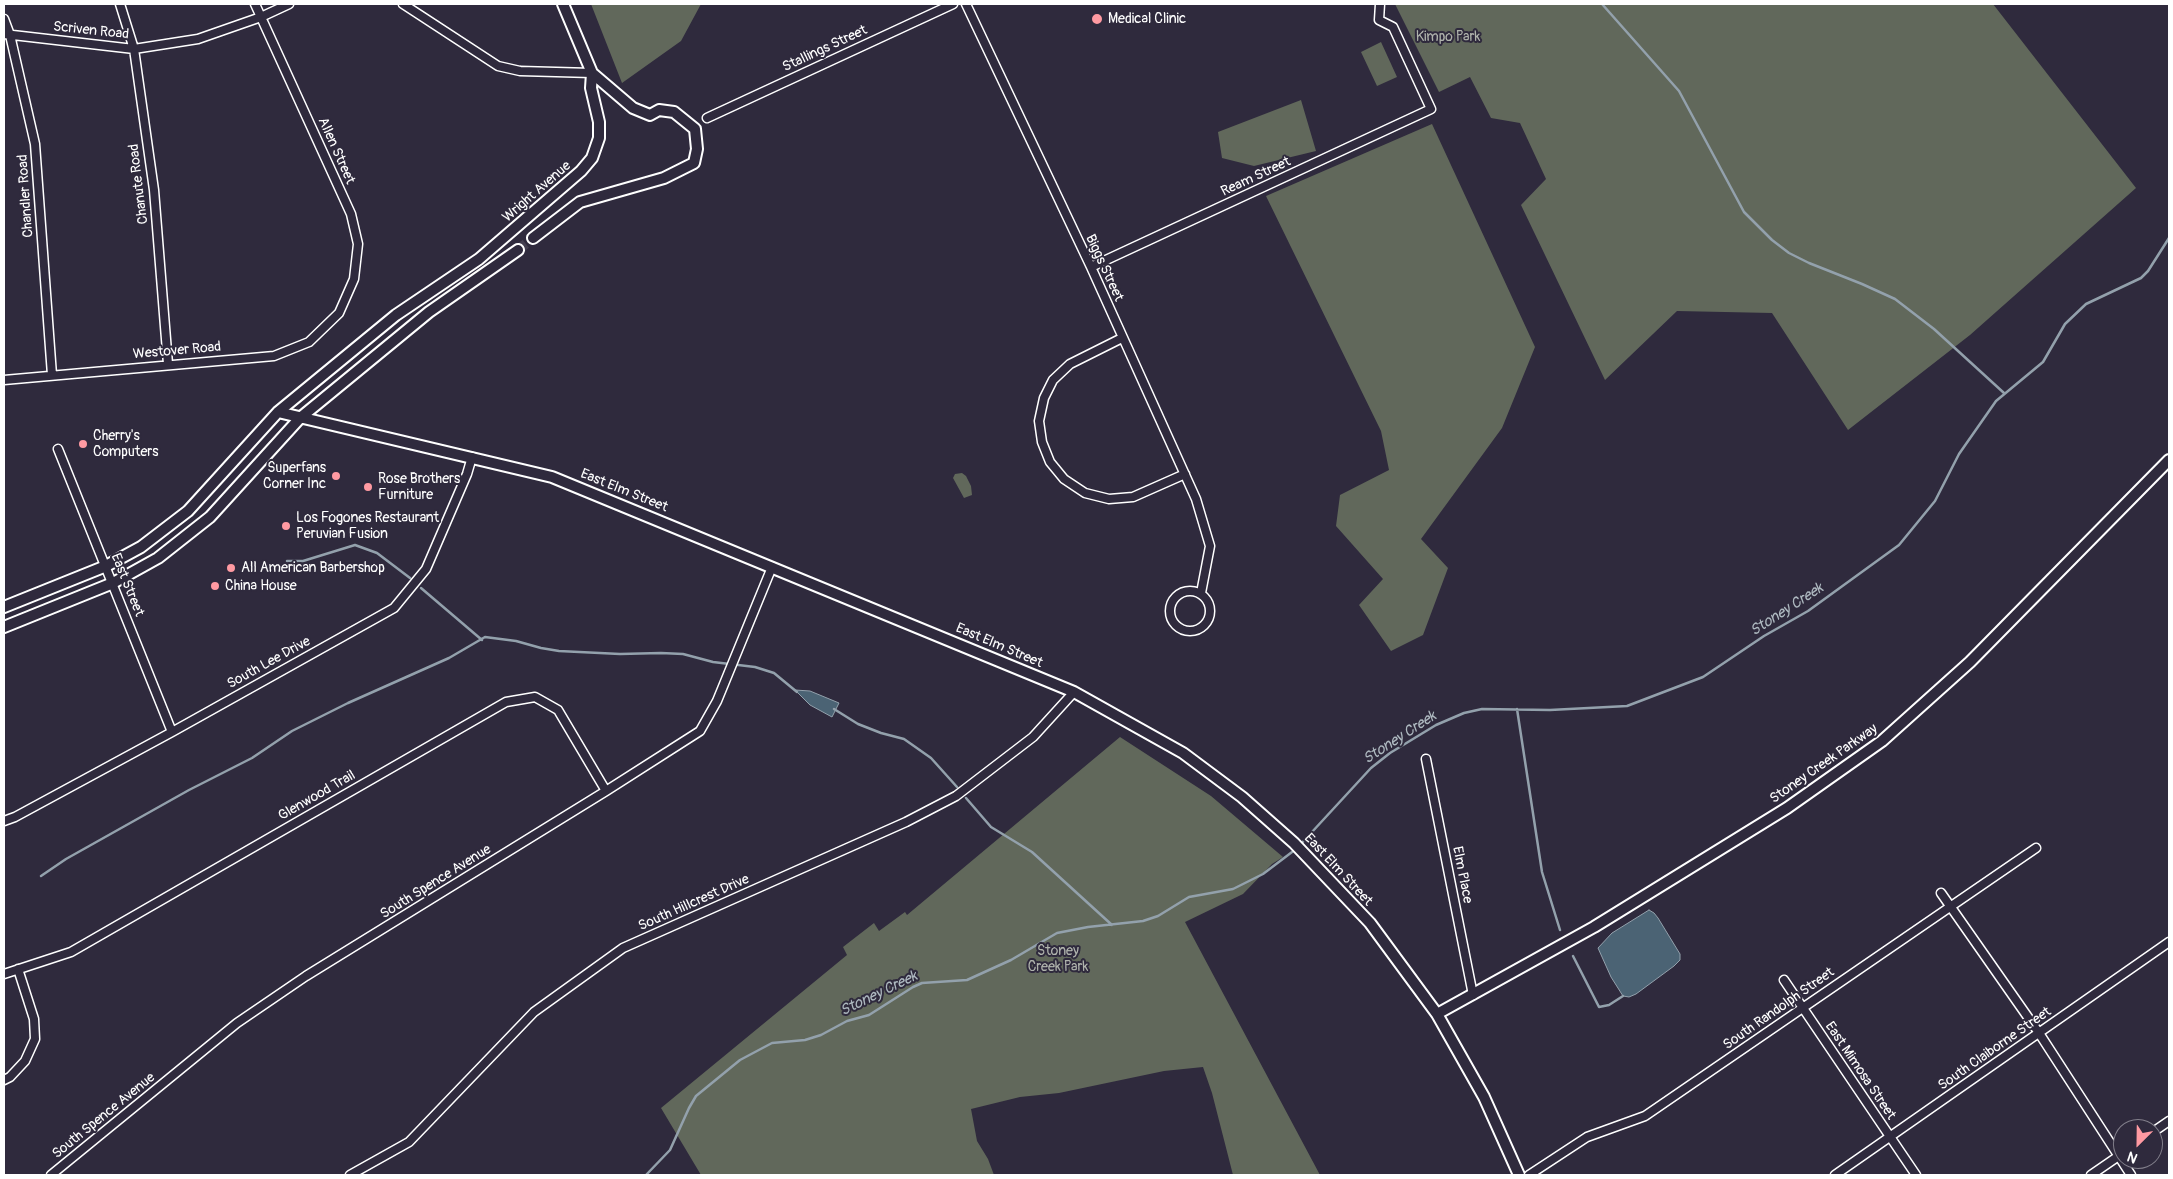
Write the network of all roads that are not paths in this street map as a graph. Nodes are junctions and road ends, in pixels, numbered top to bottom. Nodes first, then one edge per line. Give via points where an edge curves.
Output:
1 (120, 4) edge
2 (255, 4) edge
3 (289, 4) edge
4 (403, 4) edge
5 (563, 4) edge
6 (954, 4) edge
7 (966, 4) edge
8 (1380, 4) edge
9 (261, 17) junction
10 (4, 19) edge
11 (7, 34) edge
12 (134, 49) junction
13 (592, 73) junction
14 (706, 118) dead end
15 (533, 238) tunnel mouth
16 (518, 250) tunnel mouth
17 (1091, 267) junction
18 (339, 313) joint
19 (1122, 338) junction
20 (168, 364) junction
21 (52, 375) junction
22 (4, 380) edge
23 (278, 412) junction
24 (300, 418) junction
25 (58, 449) dead end
26 (472, 457) junction
27 (2169, 460) edge
28 (1186, 474) junction
29 (106, 566) junction
30 (772, 567) junction
31 (113, 583) junction
32 (1201, 593) junction
33 (4, 607) edge
34 (4, 627) edge
35 (1074, 692) junction
36 (172, 732) junction
37 (1426, 760) dead end
38 (606, 792) junction
39 (4, 821) edge
40 (2036, 848) dead end
41 (1941, 892) dead end
42 (1950, 906) junction
43 (2169, 942) edge
44 (18, 969) junction
45 (4, 974) edge
46 (1784, 980) dead end
47 (1473, 995) junction
48 (1803, 1007) junction
49 (1438, 1014) junction
50 (2038, 1033) junction
51 (4, 1080) edge
52 (1890, 1138) junction
53 (2113, 1145) edge
54 (2113, 1160) edge
55 (51, 1175) edge
56 (350, 1175) edge
57 (1519, 1175) edge
58 (1529, 1175) edge
59 (1835, 1175) edge
60 (1916, 1175) edge
61 (2091, 1175) edge

1 - 12 street, Chanute Road
2 - 9 street, Allen Street
3 - 9 street, Scriven Road
4 - 13 street via 498,66 520,71
5 - 13 street
6 - 14 street, Stallings Street
7 - 17 street, Biggs Street
8 - 17 street, Ream Street via 1380,20 1393,27 1431,109
9 - 12 street, Scriven Road via 198,39
9 - 18 street, Allen Street via 351,214 358,244 354,279
10 - 11 street, Chandler Road
11 - 12 street, Scriven Road
11 - 21 street, Chandler Road via 34,144
12 - 20 street, Chanute Road via 154,190
13 - 15 street via 634,108 650,115 659,110 674,112 695,129 697,149 694,163 664,178 580,202
13 - 23 street, Wright Avenue via 591,88 599,122 599,138 592,158 582,172 479,259 396,315
16 - 24 street via 429,312
17 - 19 street, Biggs Street
18 - 20 street, Westover Road via 309,342 274,356
19 - 28 street, Biggs Street
19 - 28 street via 1070,364 1053,380 1044,398 1039,421 1042,442 1050,462 1064,479 1085,493 1109,499 1133,497
20 - 21 street, Westover Road
21 - 22 street, Westover Road
23 - 24 street, East Elm Street
23 - 29 street, Wright Avenue via 188,511 141,547
24 - 26 street, East Elm Street
24 - 31 street via 210,517 156,560
25 - 29 street, East Street
26 - 30 street, East Elm Street via 552,476
26 - 36 street, South Lee Drive via 426,569 394,608
27 - 47 street, Stoney Creek Parkway via 1970,662 1882,741 1787,808 1594,927
28 - 32 street, Biggs Street via 1210,546
29 - 31 street, East Street
29 - 33 street, Wright Avenue
30 - 35 street, East Elm Street
30 - 38 street, South Spence Avenue via 717,701 700,730
31 - 34 street
31 - 36 street, East Street
32 - 32 street via 1185,591 1176,596 1170,609 1172,620 1182,630 1196,630 1208,622 1211,610
35 - 49 street, East Elm Street via 1183,753 1242,797 1294,843 1370,923
35 - 56 street, South Hillcrest Drive via 1033,737 956,796 906,822 623,948 534,1012 409,1142
36 - 39 street, South Lee Drive
37 - 47 street, Elm Place
38 - 44 street, Glenwood Trail via 558,710 535,697 506,702 71,952
38 - 55 street, South Spence Avenue via 306,976 237,1023
40 - 42 street, South Randolph Street
41 - 42 street
42 - 48 street, South Randolph Street
42 - 50 street
43 - 50 street, South Claiborne Street
44 - 45 street, Glenwood Trail
44 - 51 street via 34,1020 35,1039 25,1061
46 - 48 street, East Mimosa Street
47 - 49 street, Stoney Creek Parkway
48 - 52 street, East Mimosa Street
48 - 58 street, South Randolph Street via 1645,1116 1587,1137
49 - 57 street, East Elm Street via 1484,1097
50 - 52 street, South Claiborne Street
50 - 53 street
52 - 59 street, South Claiborne Street
52 - 60 street, East Mimosa Street
54 - 61 street

